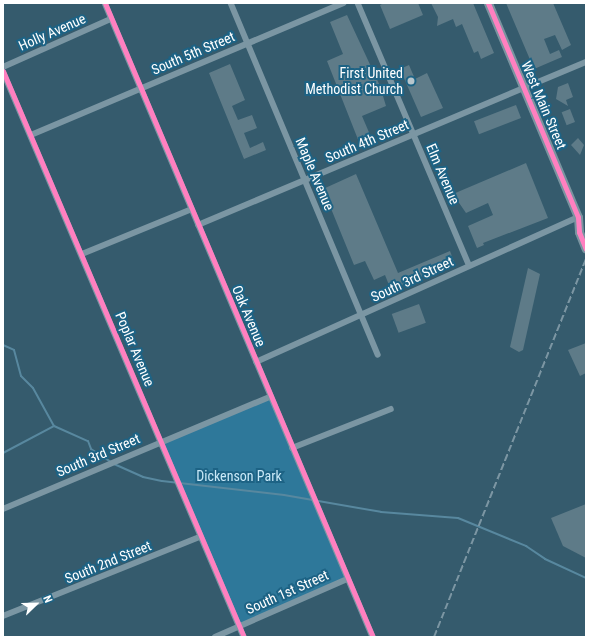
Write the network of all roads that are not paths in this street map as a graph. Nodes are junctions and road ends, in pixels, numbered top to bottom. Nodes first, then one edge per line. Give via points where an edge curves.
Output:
1 (105, 3) edge
2 (231, 3) edge
3 (343, 3) edge
4 (358, 3) edge
5 (488, 3) edge
6 (111, 19) junction
7 (248, 43) junction
8 (586, 62) edge
9 (3, 67) edge
10 (3, 71) edge
11 (524, 87) junction
12 (140, 89) junction
13 (413, 134) junction
14 (31, 135) junction
15 (305, 180) junction
16 (190, 210) junction
17 (578, 217) junction
18 (586, 224) edge
19 (198, 226) junction
20 (586, 249) edge
21 (82, 254) junction
22 (469, 265) junction
23 (361, 316) junction
24 (378, 355) dead end
25 (256, 362) junction
26 (270, 397) junction
27 (391, 408) dead end
28 (161, 442) junction
29 (292, 448) junction
30 (3, 509) edge
31 (200, 537) junction
32 (347, 578) junction
33 (3, 616) edge
34 (240, 626) junction
35 (215, 637) edge
36 (244, 637) edge
37 (373, 637) edge

1 - 6 street, Oak Avenue
2 - 7 street, Maple Avenue
3 - 7 street, South 5th Street
4 - 13 street, Elm Avenue
5 - 11 main road, West Main Street
6 - 9 street, Holly Avenue
6 - 12 street, Oak Avenue
7 - 12 street, South 5th Street
7 - 15 street, Maple Avenue
8 - 11 street, South 4th Street
10 - 14 street, Poplar Avenue
11 - 13 street, South 4th Street
11 - 17 main road, West Main Street
12 - 14 street, South 5th Street
12 - 16 street, Oak Avenue
13 - 15 street, South 4th Street
13 - 22 street, Elm Avenue
14 - 21 street, Poplar Avenue
15 - 19 street, South 4th Street
15 - 23 street, Maple Avenue
16 - 19 street, Oak Avenue
16 - 21 street
17 - 18 main road, West Main Street
17 - 20 main road, West Main Street via 579,232
17 - 22 street, South 3rd Street
19 - 25 street, Oak Avenue
21 - 28 street, Poplar Avenue
22 - 23 street, South 3rd Street
23 - 24 street, Maple Avenue
23 - 25 street, South 3rd Street
25 - 26 street, Oak Avenue
26 - 28 street, South 3rd Street
26 - 29 street, Oak Avenue
27 - 29 street
28 - 30 street, South 3rd Street
28 - 31 street, Poplar Avenue
29 - 32 street, Oak Avenue
31 - 33 street, South 2nd Street
31 - 34 street, Poplar Avenue
32 - 34 street, South 1st Street
32 - 37 street, Oak Avenue
34 - 35 street, South 1st Street
34 - 36 street, Poplar Avenue

